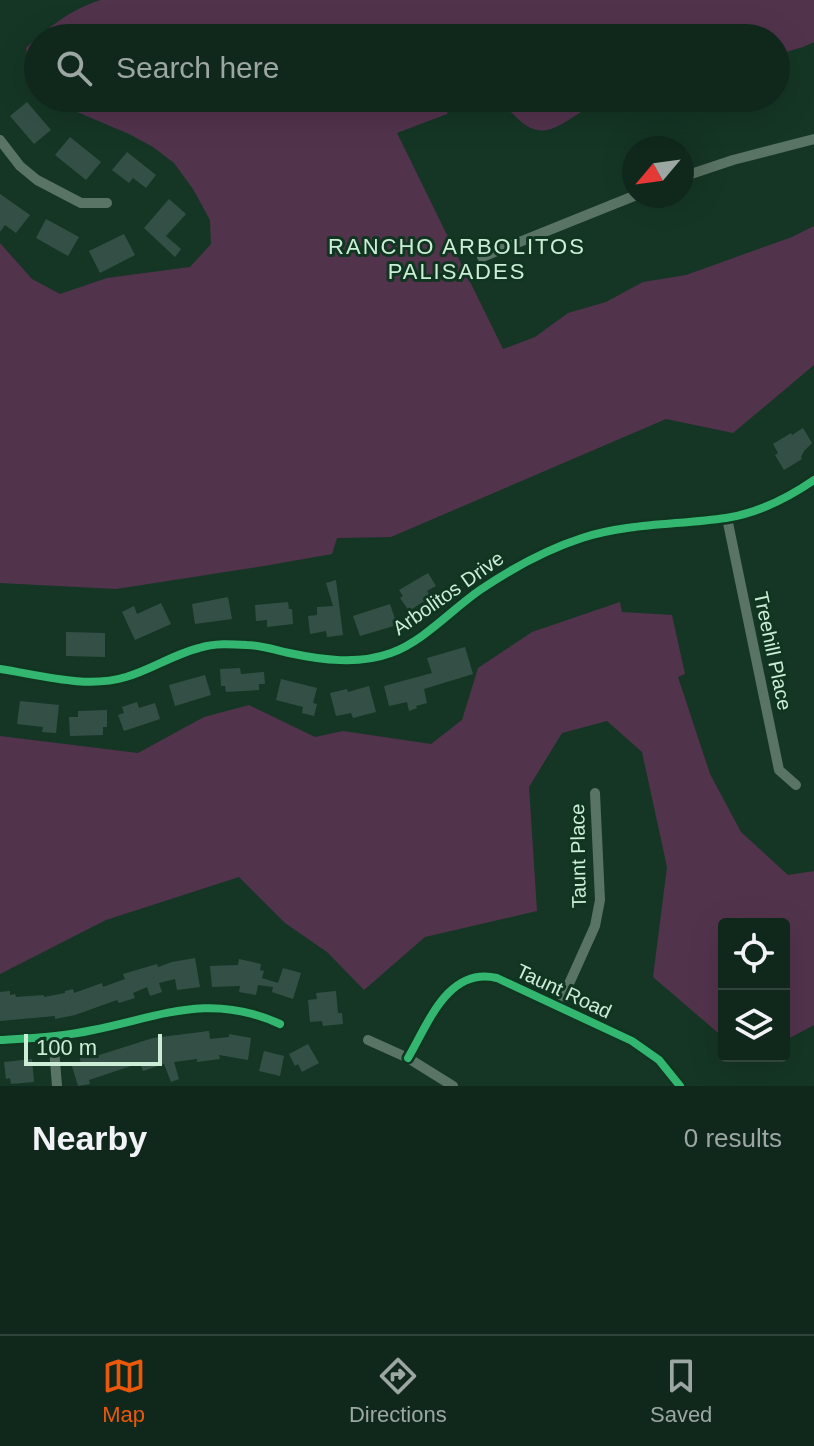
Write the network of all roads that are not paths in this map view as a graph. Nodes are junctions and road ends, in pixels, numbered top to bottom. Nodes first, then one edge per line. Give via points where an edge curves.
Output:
1 (814, 139) edge
2 (0, 140) edge
3 (694, 173) edge
4 (622, 201) edge
5 (107, 203) dead end
6 (482, 257) dead end
7 (814, 480) edge
8 (727, 518) junction
9 (0, 669) edge
10 (796, 785) dead end
11 (595, 793) dead end
12 (559, 1006) junction
13 (280, 1024) dead end
14 (53, 1036) junction
15 (0, 1040) edge
16 (368, 1040) dead end
17 (408, 1058) junction
18 (57, 1086) edge
19 (453, 1086) edge
20 (680, 1086) edge

1 - 3 street
2 - 5 street via 37,180 81,203
4 - 6 street
7 - 8 street, Arbolitos Drive via 754,511
8 - 9 street, Arbolitos Drive via 638,526 582,538 528,560 417,639 379,656 317,659 222,644 125,677 95,681
8 - 10 street, Treehill Place via 779,770
11 - 12 street, Taunt Place via 600,900 595,926
12 - 17 street, Taunt Road via 497,978 472,978 444,996
12 - 20 street, Taunt Road via 632,1041 659,1060
13 - 14 street via 247,1011 186,1008
14 - 15 street
14 - 18 street
16 - 17 street
17 - 19 street

